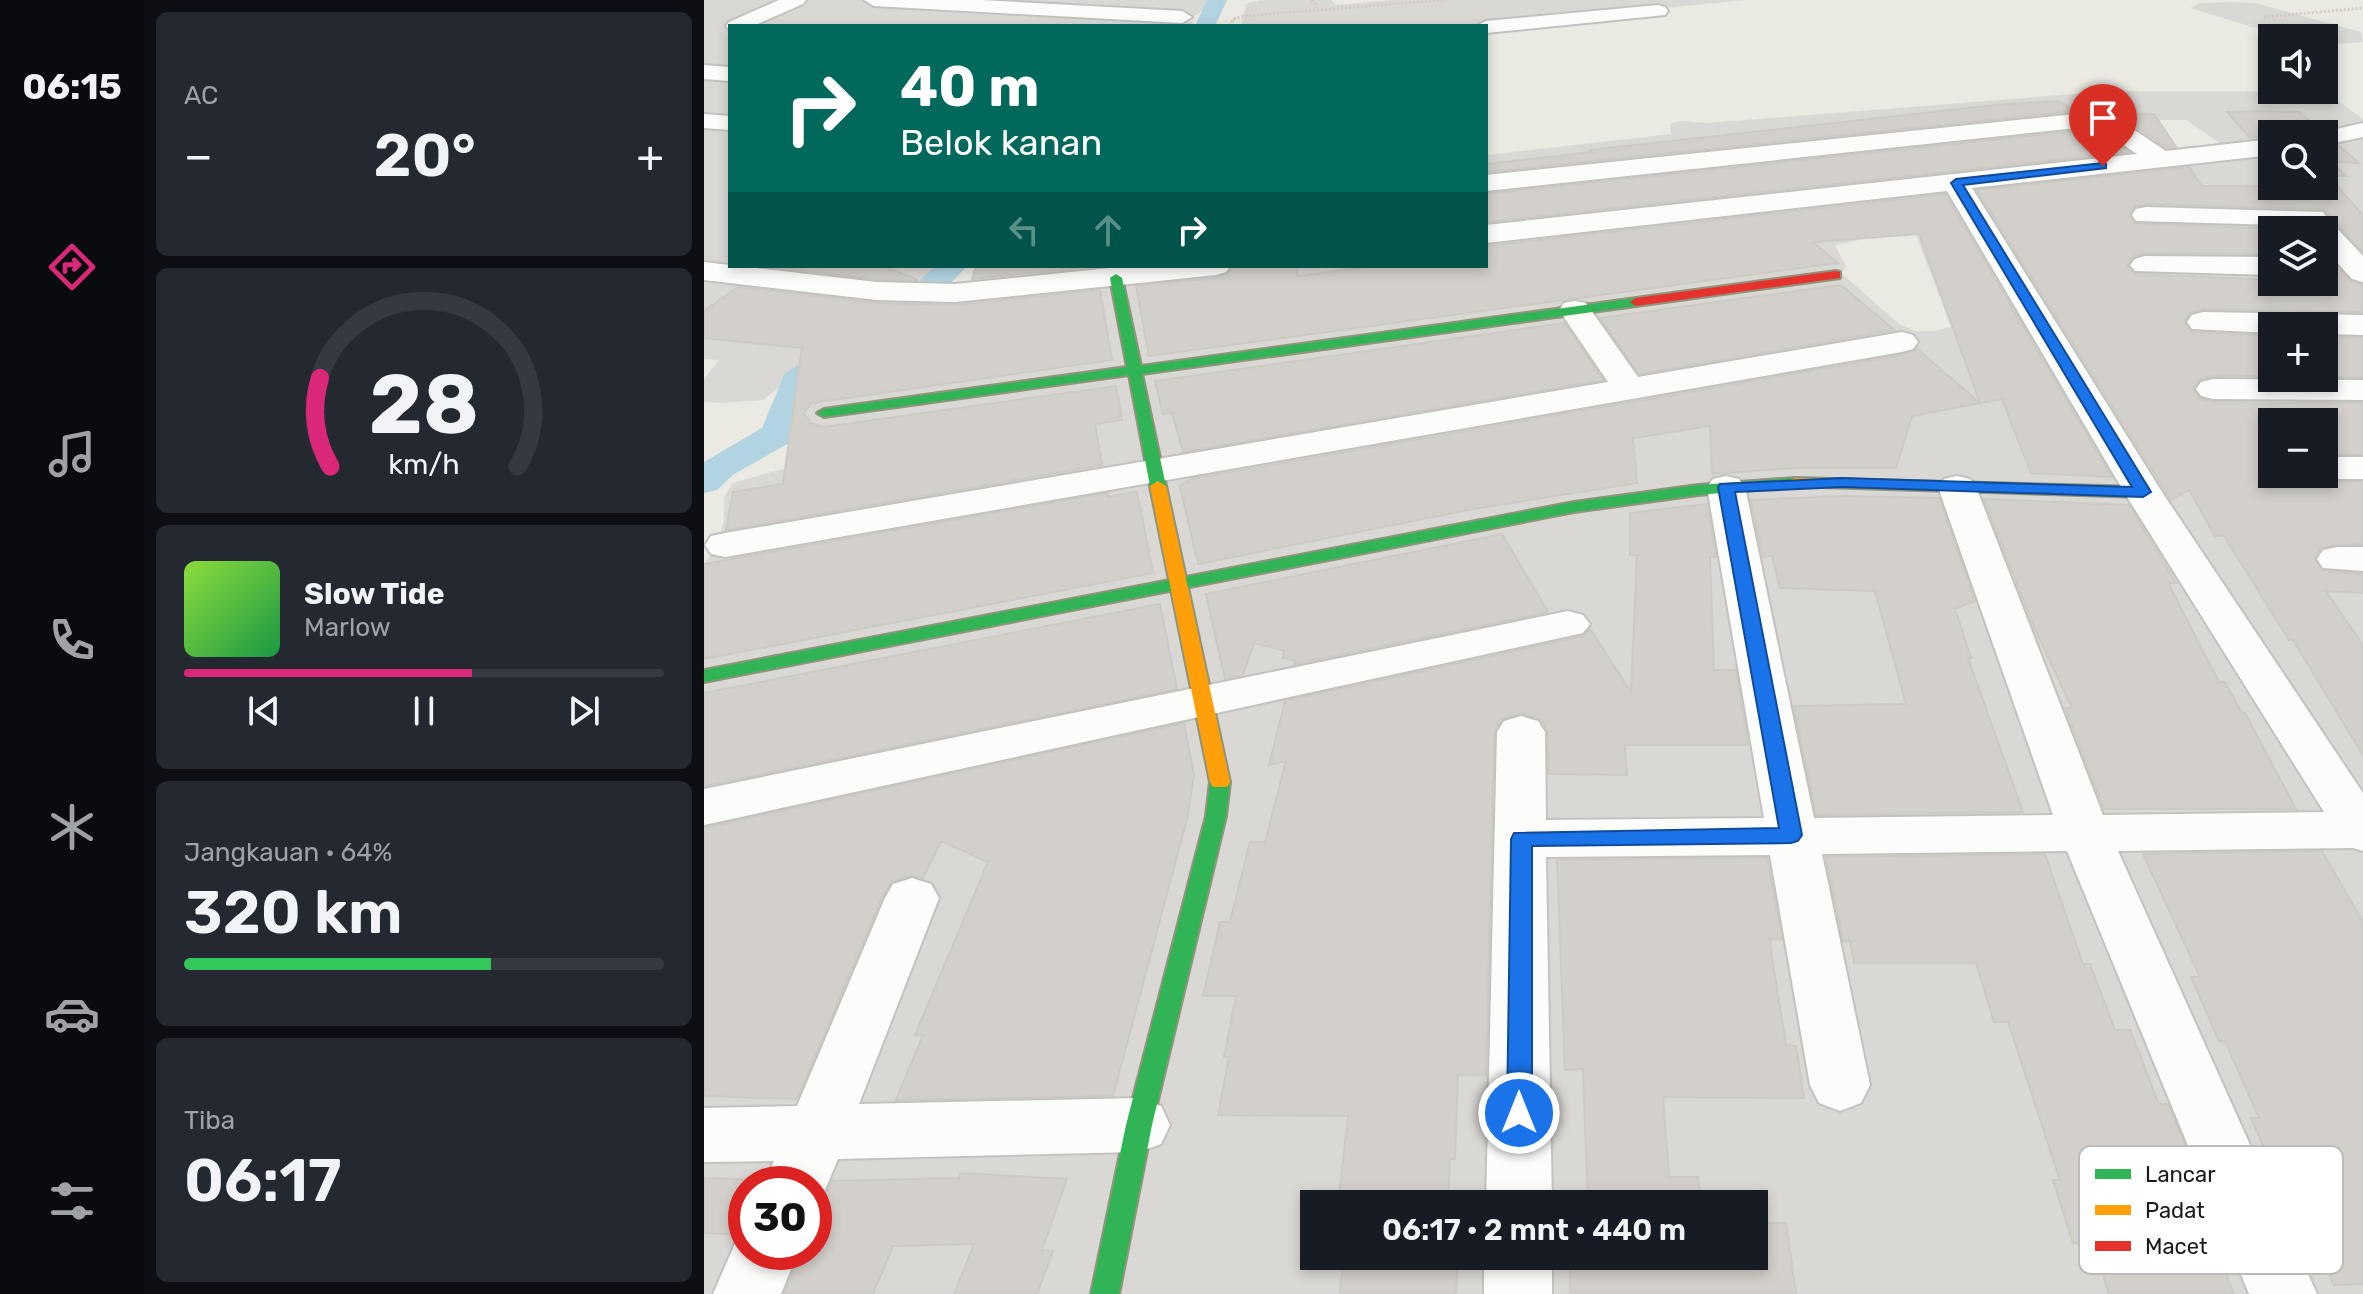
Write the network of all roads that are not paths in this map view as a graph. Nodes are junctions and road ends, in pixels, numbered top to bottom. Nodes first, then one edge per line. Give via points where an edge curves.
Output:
1 (796, 0) edge
2 (874, 0) edge
3 (1104, 0) edge
4 (1658, 11) dead end
5 (1084, 12) junction
6 (1182, 17) dead end
7 (740, 24) edge
8 (1488, 27) edge
9 (704, 72) edge
10 (728, 74) edge
11 (704, 121) edge
12 (728, 123) edge
13 (2258, 149) edge
14 (2161, 159) junction
15 (1607, 170) junction
16 (1488, 183) edge
17 (1956, 183) junction
18 (2297, 200) edge
19 (1645, 215) junction
20 (2146, 215) dead end
21 (2311, 216) edge
22 (2258, 222) edge
23 (1488, 234) edge
24 (2338, 246) edge
25 (2145, 265) dead end
26 (2258, 266) edge
27 (1199, 268) edge
28 (2338, 268) edge
29 (2360, 270) edge
30 (704, 271) edge
31 (1836, 275) dead end
32 (1021, 276) edge
33 (1116, 278) junction
34 (897, 283) edge
35 (1575, 310) junction
36 (2203, 322) dead end
37 (2363, 325) edge
38 (1902, 342) dead end
39 (1133, 372) junction
40 (2213, 389) dead end
41 (1630, 390) junction
42 (2363, 390) edge
43 (824, 413) dead end
44 (2338, 468) edge
45 (2363, 468) edge
46 (1155, 471) junction
47 (1726, 487) junction
48 (1957, 487) junction
49 (2143, 492) junction
50 (725, 545) dead end
51 (1181, 583) junction
52 (1568, 624) dead end
53 (704, 676) edge
54 (1202, 699) junction
55 (1521, 732) dead end
56 (704, 807) edge
57 (2084, 831) junction
58 (2362, 832) edge
59 (1791, 835) junction
60 (1521, 839) junction
61 (912, 898) dead end
62 (1840, 1085) dead end
63 (1139, 1125) junction
64 (704, 1135) edge
65 (2219, 1146) edge
66 (808, 1158) edge
67 (1519, 1190) edge
68 (757, 1270) edge
69 (1518, 1270) edge
70 (2274, 1274) edge
71 (747, 1294) edge
72 (1105, 1294) edge
73 (1518, 1294) edge
74 (2283, 1294) edge

1 - 7 street
2 - 5 street
3 - 5 street
4 - 8 street
5 - 6 street
9 - 10 street
11 - 12 street
13 - 14 street
14 - 15 street via 2109,124 2086,120
14 - 17 street
15 - 16 street
15 - 19 street
17 - 19 street
17 - 49 street
18 - 21 street
19 - 23 street
20 - 22 street
24 - 29 street
25 - 26 street
27 - 33 street
28 - 29 street
30 - 34 street
31 - 35 street
32 - 33 street
32 - 34 street via 955,293
33 - 39 street
35 - 39 street
35 - 41 street
36 - 37 street
38 - 41 street
39 - 43 street
39 - 46 street
40 - 42 street
41 - 46 street
44 - 45 street
46 - 50 street
46 - 51 street
47 - 48 street
47 - 51 street via 1574,507
47 - 59 street
48 - 49 street
48 - 57 street
49 - 58 street
51 - 53 street
51 - 54 street
52 - 54 street
54 - 56 street
54 - 63 street via 1221,775 1216,816
55 - 60 street
57 - 58 street
57 - 59 street
57 - 65 street
59 - 60 street
59 - 62 street
60 - 67 street
61 - 66 street
63 - 66 street
63 - 72 street
64 - 66 street
68 - 71 street
69 - 73 street
70 - 74 street

